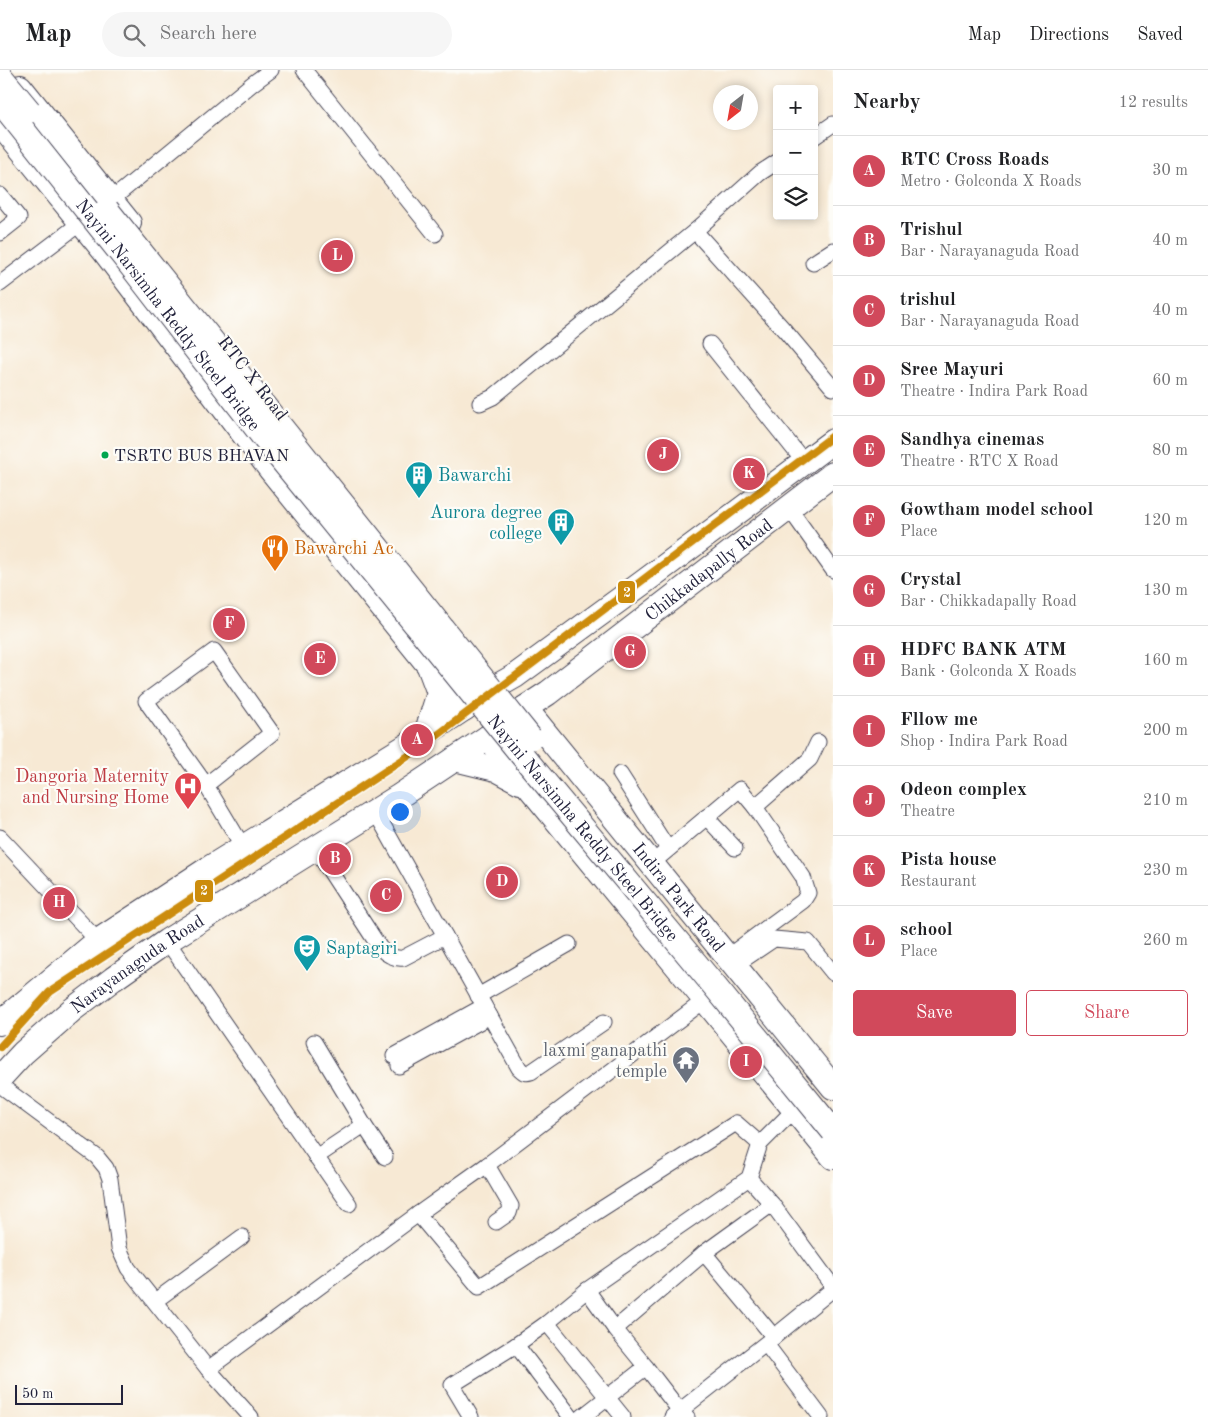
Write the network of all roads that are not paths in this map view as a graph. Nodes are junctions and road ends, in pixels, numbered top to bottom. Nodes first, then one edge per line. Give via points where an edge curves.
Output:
1 (6, 70) edge
2 (271, 70) edge
3 (304, 70) edge
4 (0, 76) edge
5 (0, 101) edge
6 (0, 123) edge
7 (833, 124) edge
8 (818, 134) edge
9 (773, 165) edge
10 (0, 195) edge
11 (111, 200) junction
12 (80, 223) junction
13 (695, 231) junction
14 (0, 233) edge
15 (435, 234) dead end
16 (833, 250) edge
17 (813, 263) dead end
18 (0, 284) edge
19 (710, 344) dead end
20 (833, 388) edge
21 (480, 403) dead end
22 (833, 442) edge
23 (805, 463) junction
24 (833, 474) edge
25 (789, 508) junction
26 (674, 560) junction
27 (833, 570) edge
28 (414, 577) junction
29 (691, 584) junction
30 (377, 601) junction
31 (428, 663) junction
32 (508, 680) junction
33 (464, 709) junction
34 (532, 717) junction
35 (426, 734) junction
36 (488, 738) junction
37 (818, 742) dead end
38 (455, 759) junction
39 (620, 774) dead end
40 (206, 785) junction
41 (526, 785) junction
42 (602, 803) junction
43 (755, 807) junction
44 (375, 811) junction
45 (706, 817) junction
46 (565, 832) junction
47 (0, 837) edge
48 (243, 847) junction
49 (315, 848) junction
50 (735, 848) dead end
51 (660, 857) junction
52 (445, 936) junction
53 (98, 941) junction
54 (167, 941) junction
55 (568, 944) dead end
56 (730, 962) junction
57 (833, 973) edge
58 (705, 1000) junction
59 (484, 1006) junction
60 (604, 1022) dead end
61 (0, 1023) edge
62 (314, 1042) dead end
63 (396, 1061) dead end
64 (0, 1078) edge
65 (0, 1085) edge
66 (833, 1091) edge
67 (794, 1110) junction
68 (364, 1125) junction
69 (833, 1131) edge
70 (760, 1144) junction
71 (316, 1157) junction
72 (385, 1157) dead end
73 (833, 1157) edge
74 (487, 1165) junction
75 (749, 1178) junction
76 (348, 1204) dead end
77 (772, 1204) junction
78 (418, 1214) junction
79 (496, 1222) dead end
80 (242, 1237) dead end
81 (704, 1253) junction
82 (833, 1288) edge
83 (587, 1290) junction
84 (155, 1302) junction
85 (547, 1323) junction
86 (615, 1328) junction
87 (770, 1340) junction
88 (516, 1345) junction
89 (646, 1367) junction
90 (208, 1369) junction
91 (608, 1397) junction
92 (680, 1415) edge
93 (251, 1417) edge
94 (471, 1417) edge
95 (571, 1417) edge
96 (582, 1417) edge
97 (623, 1417) edge
98 (821, 1417) edge

1 - 11 main road, RTC X Road
2 - 11 street
3 - 15 street
4 - 66 main road, Nayini Narsimha Reddy Steel Bridge, bridge via 675,916
5 - 69 main road, Nayini Narsimha Reddy Steel Bridge, bridge via 285,463
6 - 12 main road
7 - 8 street
9 - 13 street
10 - 14 street via 19,218
11 - 12 street
11 - 28 main road, RTC X Road
12 - 18 street
12 - 30 main road
13 - 20 street
13 - 21 street via 494,397
16 - 17 street
19 - 23 street
22 - 23 main road, Chikkadapally Road
23 - 26 main road, Chikkadapally Road
24 - 25 main road, Chikkadapally Road
25 - 27 street
25 - 29 main road, Chikkadapally Road
26 - 29 main road
26 - 32 main road, Chikkadapally Road
28 - 30 main road
28 - 32 main road, RTC X Road via 482,664
29 - 34 main road, Chikkadapally Road via 548,694
30 - 31 main road
31 - 33 main road
31 - 35 main road via 439,693
32 - 33 main road, Chikkadapally Road
33 - 35 main road, Chikkadapally Road
34 - 36 main road, Chikkadapally Road
34 - 42 main road, Indira Park Road
35 - 48 main road, Chikkadapally Road
36 - 38 main road, Narayanaguda Road
36 - 41 main road
37 - 43 street via 810,759
38 - 41 main road via 496,769
38 - 44 main road, Narayanaguda Road
39 - 51 street
40 - 40 street via 272,733 214,652 146,701
40 - 48 street
41 - 46 main road
42 - 46 main road
42 - 51 main road, Indira Park Road
43 - 45 street via 740,790
43 - 56 street via 803,877 808,893 803,901
44 - 49 main road, Narayanaguda Road
44 - 52 street
45 - 50 street
45 - 51 street
46 - 58 main road
47 - 53 street
48 - 53 main road, Chikkadapally Road
49 - 52 street via 386,954 403,958
49 - 54 main road, Narayanaguda Road
51 - 56 main road, Indira Park Road
52 - 59 street
53 - 61 main road, Chikkadapally Road
54 - 64 main road, Narayanaguda Road via 72,1010
54 - 71 street
55 - 59 street
56 - 57 street via 774,939 799,941 808,942
56 - 66 main road, Indira Park Road
58 - 67 main road
58 - 74 street
59 - 60 street via 519,1068 527,1073
59 - 63 street
62 - 68 street
65 - 84 street via 97,1157 106,1168 119,1248 128,1268
67 - 70 street
67 - 73 main road
68 - 71 street
68 - 72 street
70 - 75 street
70 - 78 street via 736,1123 479,1287
71 - 76 street
74 - 78 street
74 - 79 street via 511,1206 509,1213
75 - 77 street
75 - 83 street
77 - 81 street
77 - 82 street
78 - 90 street
80 - 84 street
81 - 86 street
81 - 87 street
82 - 87 street
83 - 85 street
83 - 86 street
84 - 90 street
85 - 88 street
85 - 91 street
86 - 89 street
87 - 92 street
87 - 98 street
88 - 94 street via 452,1385
88 - 95 street
89 - 91 street
89 - 92 street
90 - 93 street
91 - 96 street
91 - 97 street

